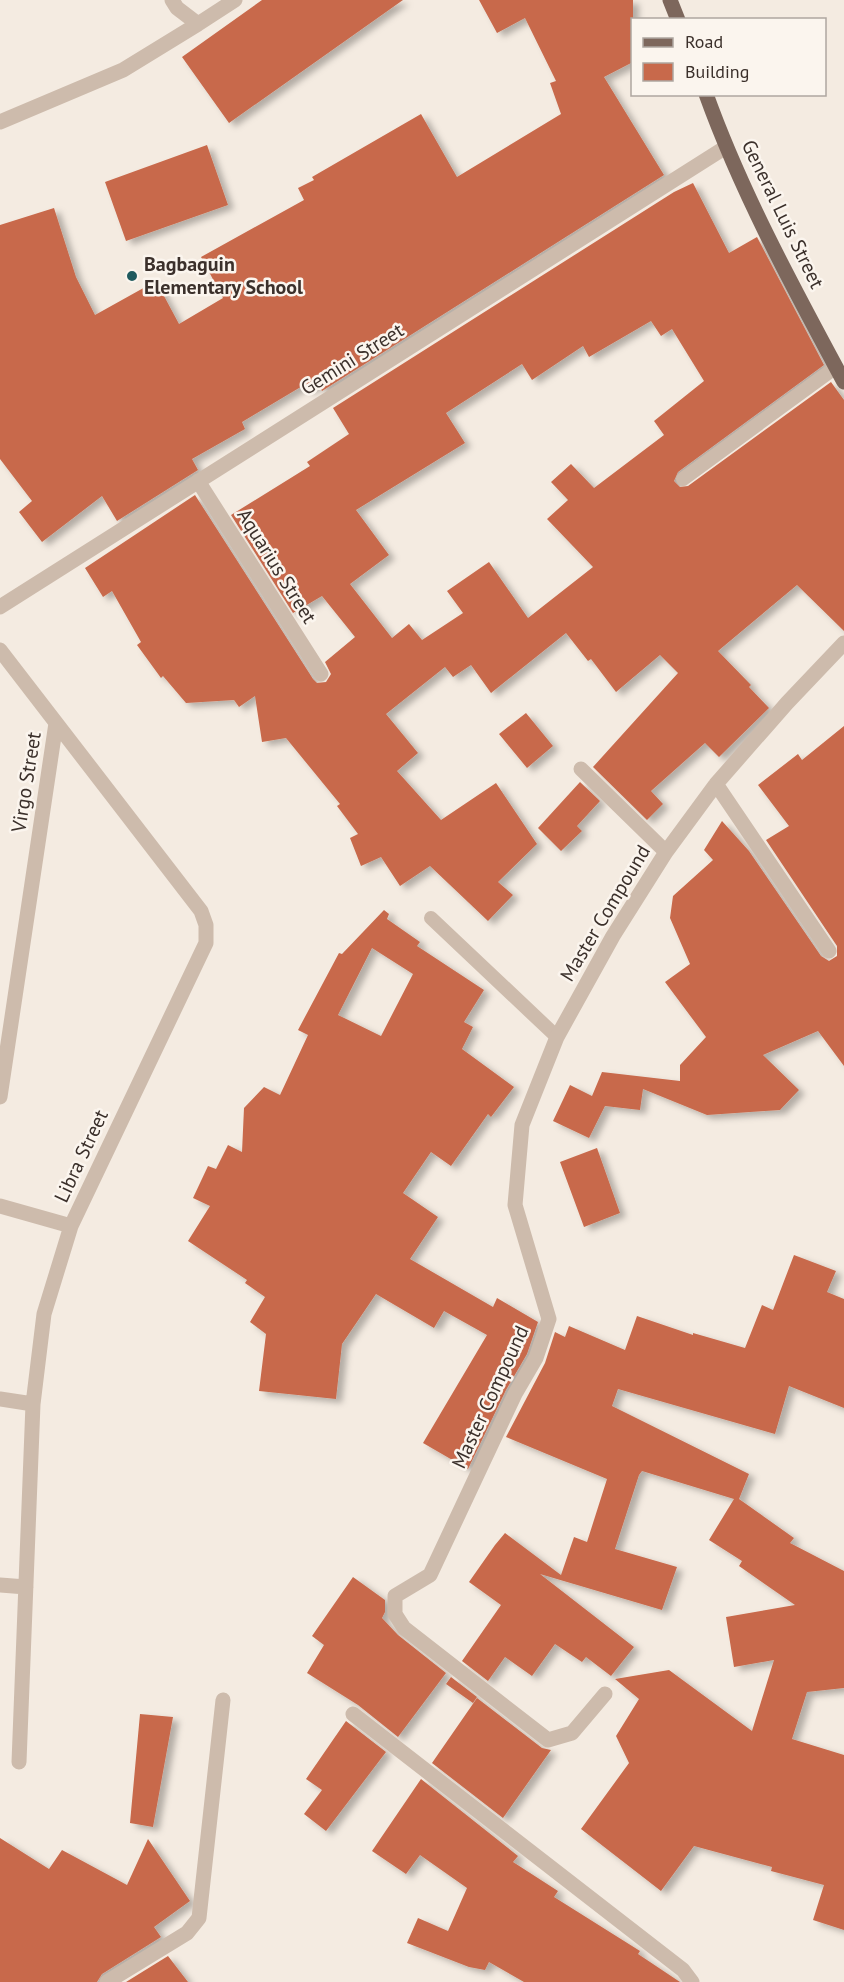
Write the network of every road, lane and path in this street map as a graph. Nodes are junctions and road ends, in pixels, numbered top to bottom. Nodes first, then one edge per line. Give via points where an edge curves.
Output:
1 (172, 0) edge
2 (235, 0) edge
3 (670, 0) edge
4 (677, 18) edge
5 (198, 24) junction
6 (707, 96) edge
7 (0, 122) edge
8 (726, 147) junction
9 (836, 368) junction
10 (844, 382) edge
11 (683, 479) dead end
12 (198, 481) junction
13 (0, 607) edge
14 (844, 643) edge
15 (0, 650) edge
16 (321, 674) dead end
17 (56, 723) junction
18 (582, 769) dead end
19 (716, 784) junction
20 (666, 852) junction
21 (431, 918) dead end
22 (829, 951) dead end
23 (556, 1037) junction
24 (0, 1097) edge
25 (0, 1206) edge
26 (71, 1226) junction
27 (0, 1400) edge
28 (33, 1404) junction
29 (0, 1585) edge
30 (26, 1587) junction
31 (605, 1694) dead end
32 (223, 1700) dead end
33 (353, 1714) dead end
34 (19, 1762) dead end
35 (107, 1982) edge
36 (692, 1982) edge

1 - 5 street
2 - 5 street
3 - 4 main road
5 - 7 street via 123,69
6 - 8 main road, General Luis Street
8 - 9 main road, General Luis Street
8 - 12 street, Gemini Street
9 - 10 main road, General Luis Street
9 - 11 lane
12 - 13 street, Gemini Street
12 - 16 street, Aquarius Street
14 - 19 street, Master Compound
15 - 17 street, Libra Street
17 - 24 street, Virgo Street
17 - 26 street, Libra Street via 201,911 206,925 206,943
18 - 20 street
19 - 20 street, Master Compound
19 - 22 street
20 - 23 street, Master Compound
21 - 23 lane
23 - 31 street, Master Compound via 522,1125 515,1205 549,1319 536,1358 515,1394 430,1575 395,1596 395,1614 404,1628 548,1740 572,1733
25 - 26 street
26 - 28 street, Libra Street via 44,1314
27 - 28 street
28 - 30 street, Libra Street
29 - 30 street
30 - 34 street, Libra Street
32 - 35 street via 199,1918 187,1934
33 - 36 street via 683,1970

